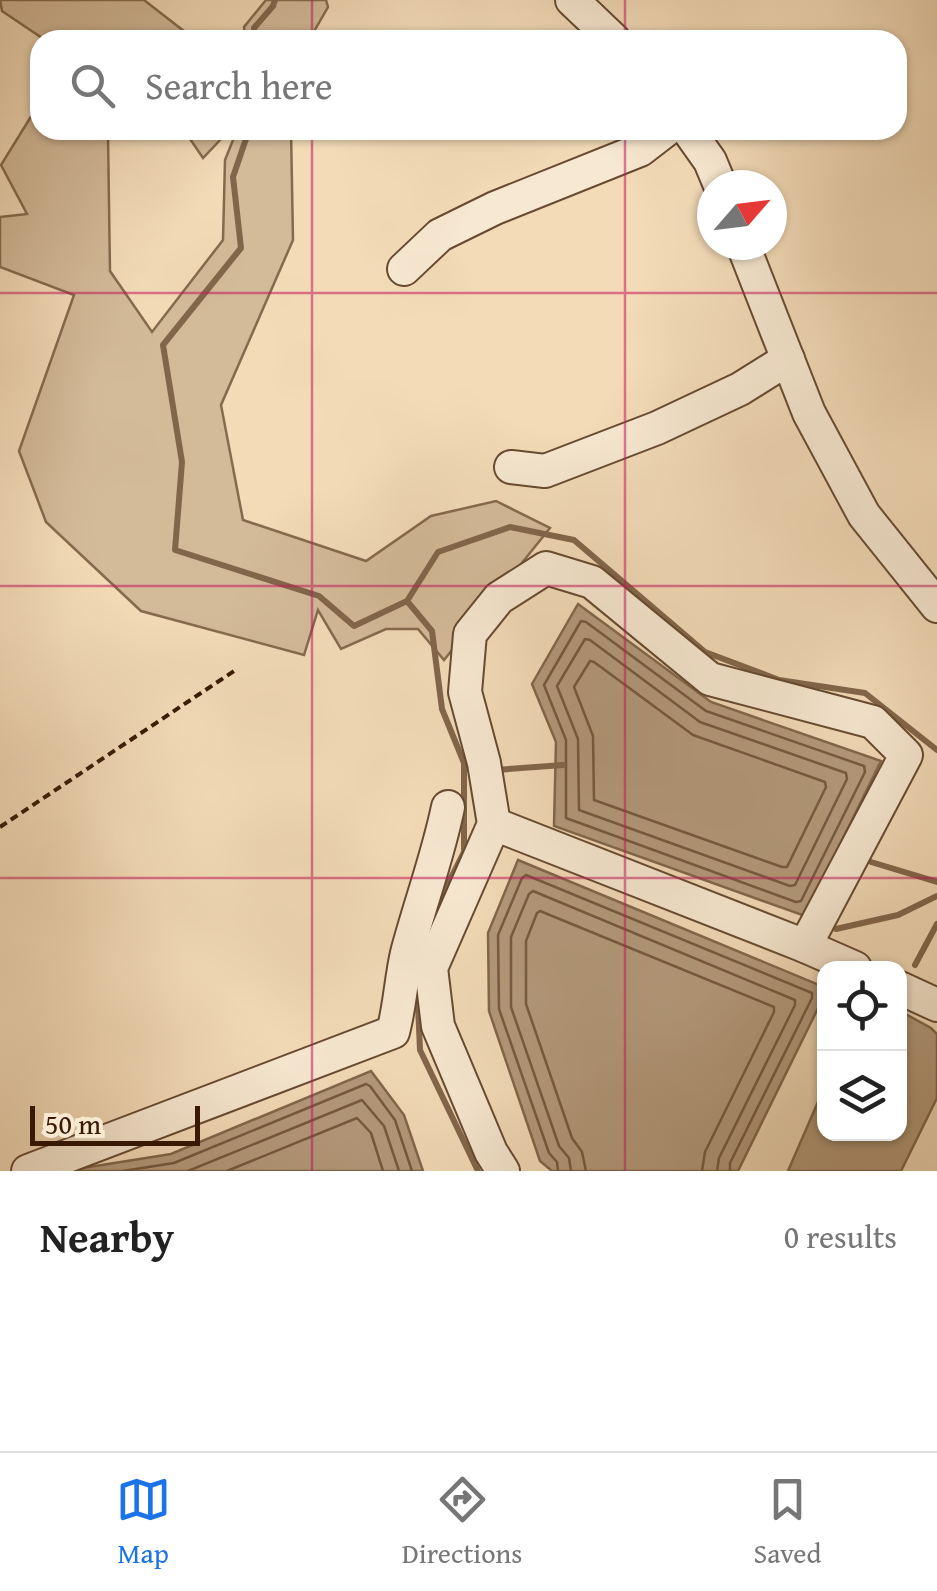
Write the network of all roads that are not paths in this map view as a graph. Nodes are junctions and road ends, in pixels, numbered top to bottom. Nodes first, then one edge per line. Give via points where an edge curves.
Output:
1 (572, 0) edge
2 (604, 30) edge
3 (653, 140) edge
4 (695, 140) edge
5 (714, 170) edge
6 (749, 260) edge
7 (404, 269) dead end
8 (788, 359) junction
9 (511, 468) dead end
10 (937, 606) edge
11 (448, 806) dead end
12 (494, 824) junction
13 (805, 946) junction
14 (839, 961) edge
15 (907, 991) edge
16 (937, 1005) edge
17 (28, 1171) edge
18 (503, 1171) edge

1 - 2 street
3 - 7 street via 440,235
4 - 5 street
6 - 8 street
8 - 9 street via 657,428 545,471
8 - 10 street via 864,515
11 - 17 street via 393,1032
12 - 13 street
12 - 13 street via 465,692 470,634 498,598 546,568 592,582 710,679 873,722 906,756
12 - 18 street via 431,968 438,1026
13 - 14 street
15 - 16 street

